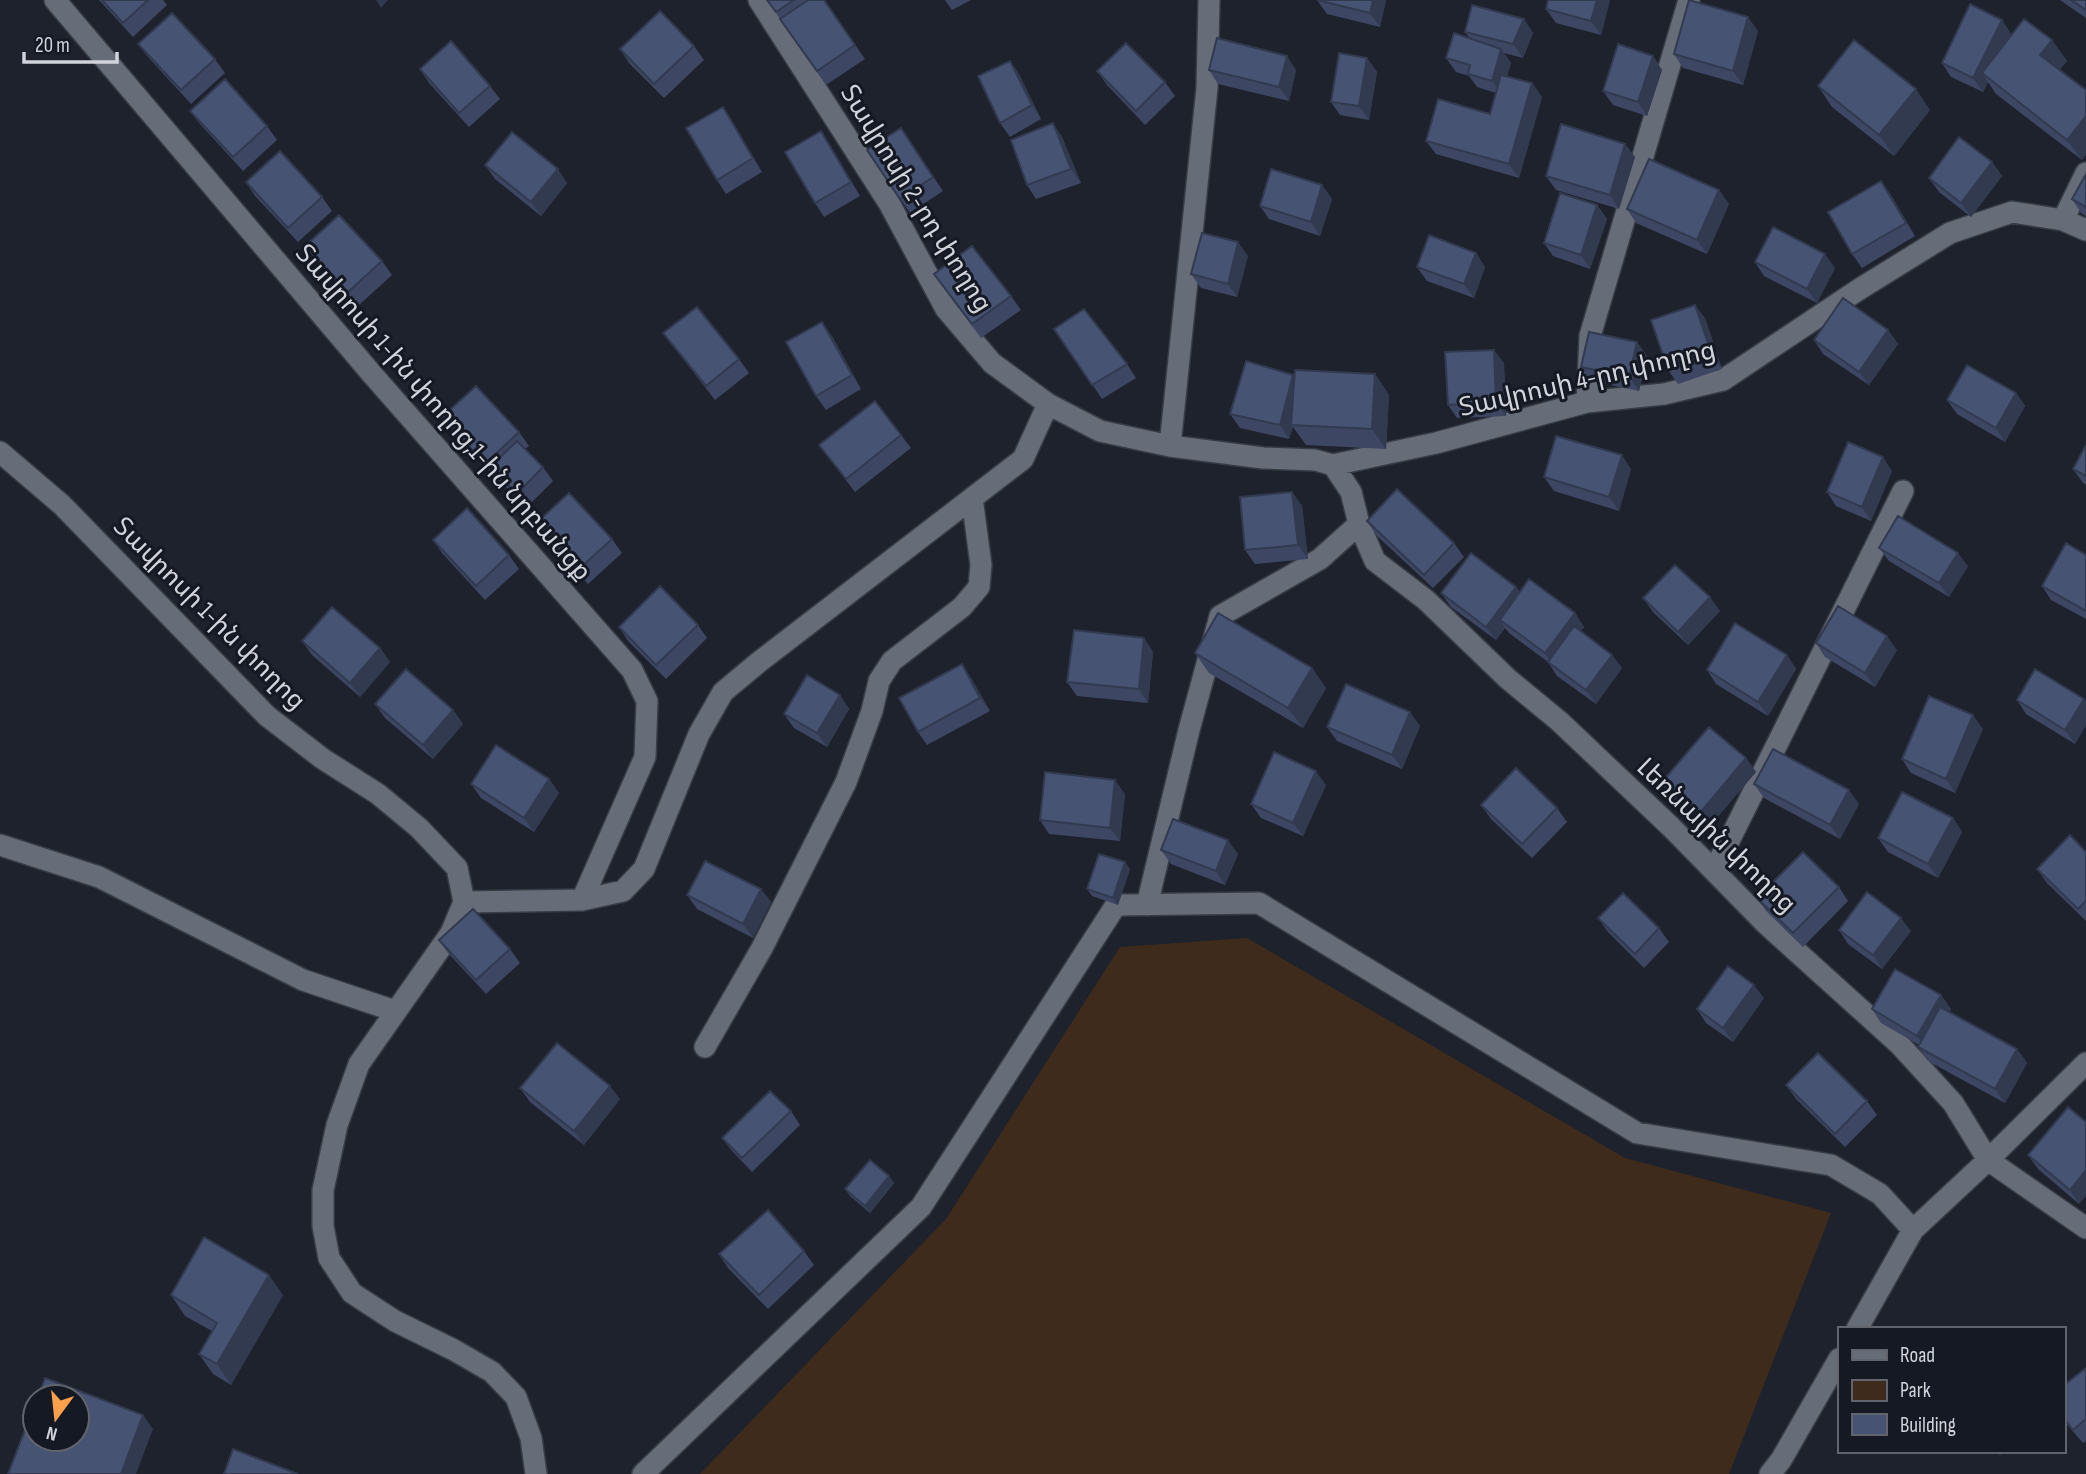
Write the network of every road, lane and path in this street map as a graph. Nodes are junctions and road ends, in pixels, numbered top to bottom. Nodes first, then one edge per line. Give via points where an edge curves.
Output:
1 (55, 0) edge
2 (759, 0) edge
3 (1209, 0) edge
4 (1689, 0) edge
5 (2086, 173) edge
6 (2063, 220) junction
7 (2086, 230) edge
8 (1587, 402) junction
9 (1048, 404) junction
10 (1170, 446) junction
11 (0, 452) edge
12 (1333, 466) junction
13 (1903, 491) dead end
14 (972, 498) junction
15 (1359, 524) junction
16 (0, 845) edge
17 (1714, 871) junction
18 (582, 901) junction
19 (464, 902) junction
20 (1147, 905) junction
21 (395, 1011) junction
22 (705, 1047) dead end
23 (2086, 1063) edge
24 (1988, 1160) junction
25 (2086, 1228) edge
26 (1913, 1230) junction
27 (1858, 1327) edge
28 (1838, 1361) edge
29 (536, 1474) edge
30 (643, 1474) edge
31 (1770, 1474) edge

1 - 18 street, Տավրոսի 1-ին փողոց,1-ին նրբանցք via 371,373 632,670 647,701 645,757
2 - 9 street, Տավրոսի 2-րդ փողոց via 890,203 946,309 992,363
3 - 10 street via 1207,88
4 - 8 street via 1590,336
5 - 6 street
6 - 7 street, Տավրոսի 4-րդ փողոց
6 - 8 street, Տավրոսի 4-րդ փողոց via 2012,212 1950,233 1723,380 1664,394
8 - 12 street, Տավրոսի 4-րդ փողոց
9 - 10 street, Տավրոսի 2-րդ փողոց via 1100,431
9 - 14 street via 1023,459
10 - 12 street, Տավրոսի 2-րդ փողոց via 1315,460
11 - 19 street, Տավրոսի 1-ին փողոց via 71,515 267,716 419,828 457,868
12 - 15 street, Լեռնային փողոց via 1351,492
13 - 17 street
14 - 18 street via 723,692 699,734 643,869 623,891
14 - 22 street via 981,565 979,587 962,607 892,661 879,681 846,782 762,948
15 - 17 street, Լեռնային փողոց via 1375,561 1426,600 1559,721
15 - 20 street via 1320,559 1220,616
16 - 21 street via 99,877 303,980
17 - 24 street, Լեռնային փողոց via 1899,1044 1953,1103
18 - 19 street
19 - 21 street via 451,933
20 - 26 street via 1259,903 1637,1133 1831,1165 1880,1194
20 - 30 street via 1116,905 921,1207
21 - 29 street via 359,1064 337,1125 323,1191 329,1258 352,1293 492,1372 516,1397 531,1438
23 - 24 street
24 - 25 street, Լեռնային փողոց
24 - 26 street
26 - 27 street
28 - 31 street

